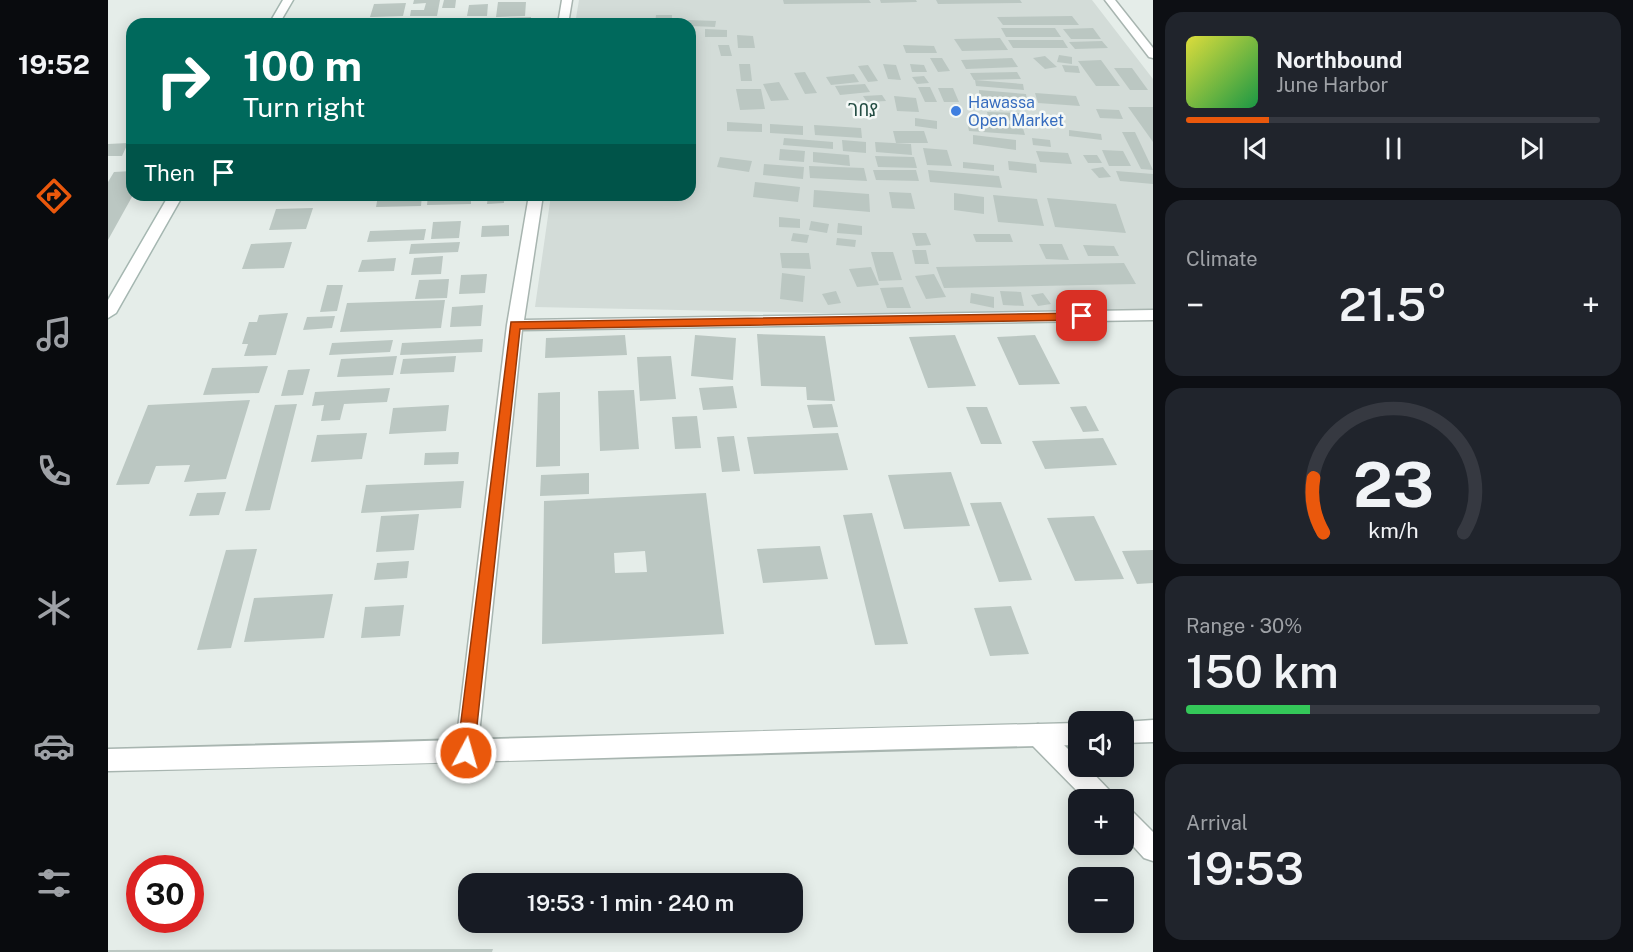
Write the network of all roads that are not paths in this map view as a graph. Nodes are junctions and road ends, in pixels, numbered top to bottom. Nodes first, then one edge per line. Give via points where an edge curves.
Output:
1 (288, 0) edge
2 (567, 0) edge
3 (1110, 0) edge
4 (278, 18) edge
5 (564, 18) edge
6 (1153, 55) edge
7 (173, 201) edge
8 (535, 201) edge
9 (108, 313) edge
10 (1153, 315) edge
11 (515, 325) junction
12 (1153, 731) edge
13 (1134, 732) edge
14 (1068, 734) edge
15 (1038, 735) junction
16 (466, 753) junction
17 (108, 760) edge
18 (1092, 789) edge
19 (1134, 829) edge
20 (1153, 849) edge

1 - 4 street
2 - 5 street
3 - 6 street
7 - 9 street
8 - 11 street
10 - 11 street
11 - 16 street
12 - 13 street
14 - 15 street
15 - 16 street
15 - 18 street
16 - 17 street
19 - 20 street

